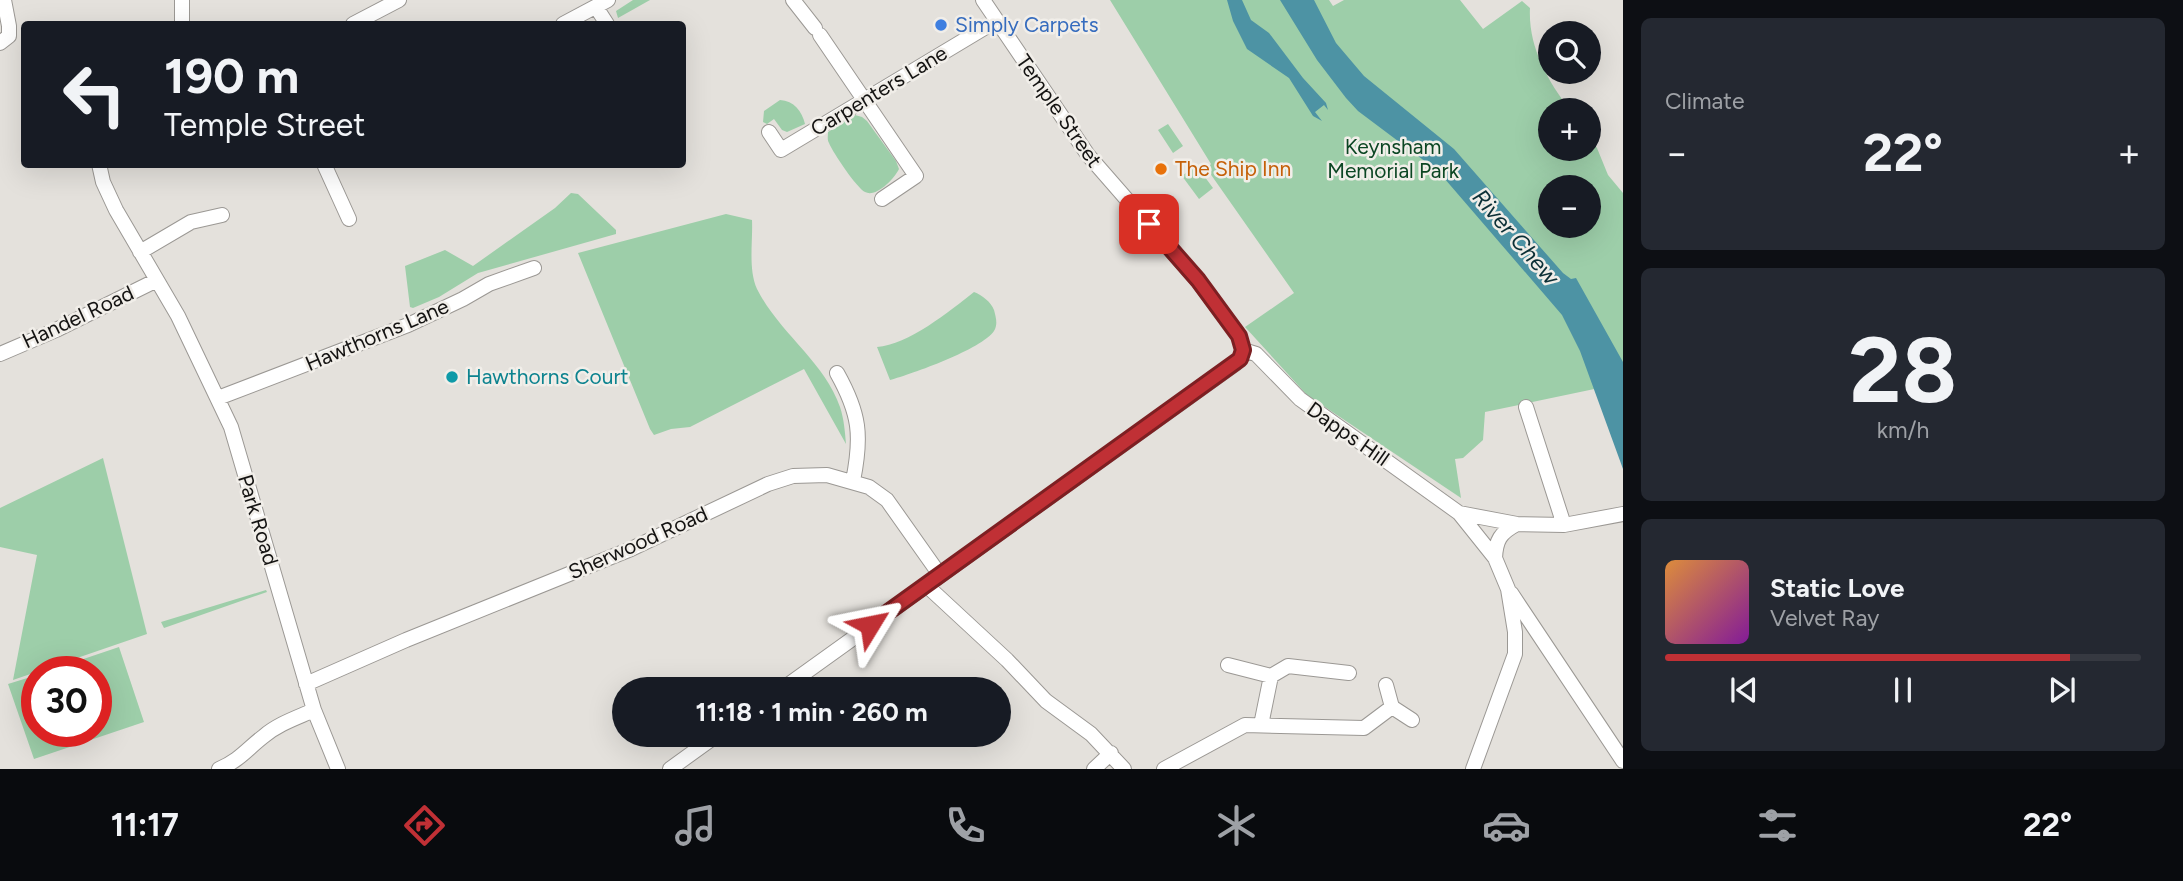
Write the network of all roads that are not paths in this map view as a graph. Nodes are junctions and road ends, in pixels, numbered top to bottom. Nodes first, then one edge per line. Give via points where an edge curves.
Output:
1 (4, 0) edge
2 (182, 0) edge
3 (400, 0) edge
4 (793, 0) edge
5 (983, 0) edge
6 (602, 3) edge
7 (996, 20) junction
8 (181, 21) edge
9 (359, 21) edge
10 (569, 21) edge
11 (606, 21) edge
12 (0, 43) edge
13 (866, 100) junction
14 (769, 132) dead end
15 (100, 168) edge
16 (326, 168) edge
17 (882, 199) dead end
18 (222, 215) dead end
19 (349, 219) dead end
20 (140, 253) junction
21 (534, 268) dead end
22 (157, 280) junction
23 (1243, 350) junction
24 (0, 354) edge
25 (837, 373) dead end
26 (218, 398) junction
27 (1526, 407) dead end
28 (853, 481) junction
29 (1459, 513) junction
30 (1623, 513) edge
31 (1517, 524) junction
32 (1564, 524) junction
33 (1495, 558) junction
34 (940, 575) junction
35 (926, 585) junction
36 (1508, 589) junction
37 (1228, 665) dead end
38 (1349, 673) dead end
39 (1271, 676) junction
40 (799, 677) edge
41 (306, 684) junction
42 (1386, 685) dead end
43 (1392, 707) junction
44 (314, 710) junction
45 (1412, 720) dead end
46 (1261, 725) junction
47 (701, 747) edge
48 (1111, 752) junction
49 (1623, 761) edge
50 (219, 769) edge
51 (338, 769) edge
52 (670, 769) edge
53 (1094, 769) edge
54 (1124, 769) edge
55 (1164, 769) edge
56 (1474, 769) edge

1 - 12 street via 9,36
2 - 8 street
3 - 9 street
4 - 13 street
5 - 7 street, Temple Street
6 - 10 street
6 - 11 street
7 - 13 street, Carpenters Lane
7 - 23 street, Temple Street via 1088,155 1198,280 1239,336
13 - 14 street, Carpenters Lane via 781,149
13 - 17 street via 916,176
15 - 20 street, Park Road
16 - 19 street
18 - 20 street via 191,222
20 - 22 street, Park Road
21 - 26 street, Hawthorns Lane via 489,284 408,325
22 - 24 street, Handel Road
22 - 26 street, Park Road
23 - 29 street, Dapps Hill via 1256,354 1300,399
23 - 34 street via 1236,364
25 - 28 street via 849,394 859,433
26 - 41 street, Park Road via 260,521
27 - 32 street
28 - 34 street, Sherwood Road via 887,500
28 - 41 street, Sherwood Road via 810,475 768,484 631,549
29 - 31 street, Dapps Hill
29 - 33 street, Dapps Hill
30 - 32 street, Dapps Hill
31 - 32 street, Dapps Hill
31 - 33 street via 1503,531 1496,542
33 - 36 street, Dapps Hill
34 - 35 street
35 - 40 street
35 - 48 street via 1045,701
36 - 49 street
36 - 56 street via 1515,654
37 - 39 street
38 - 39 street via 1287,666
39 - 46 street
41 - 44 street, Park Road
42 - 43 street
43 - 45 street
43 - 46 street via 1364,728
44 - 50 street via 281,724 246,754
44 - 51 street, Park Road
46 - 55 street via 1245,725
47 - 52 street
48 - 53 street
48 - 54 street

